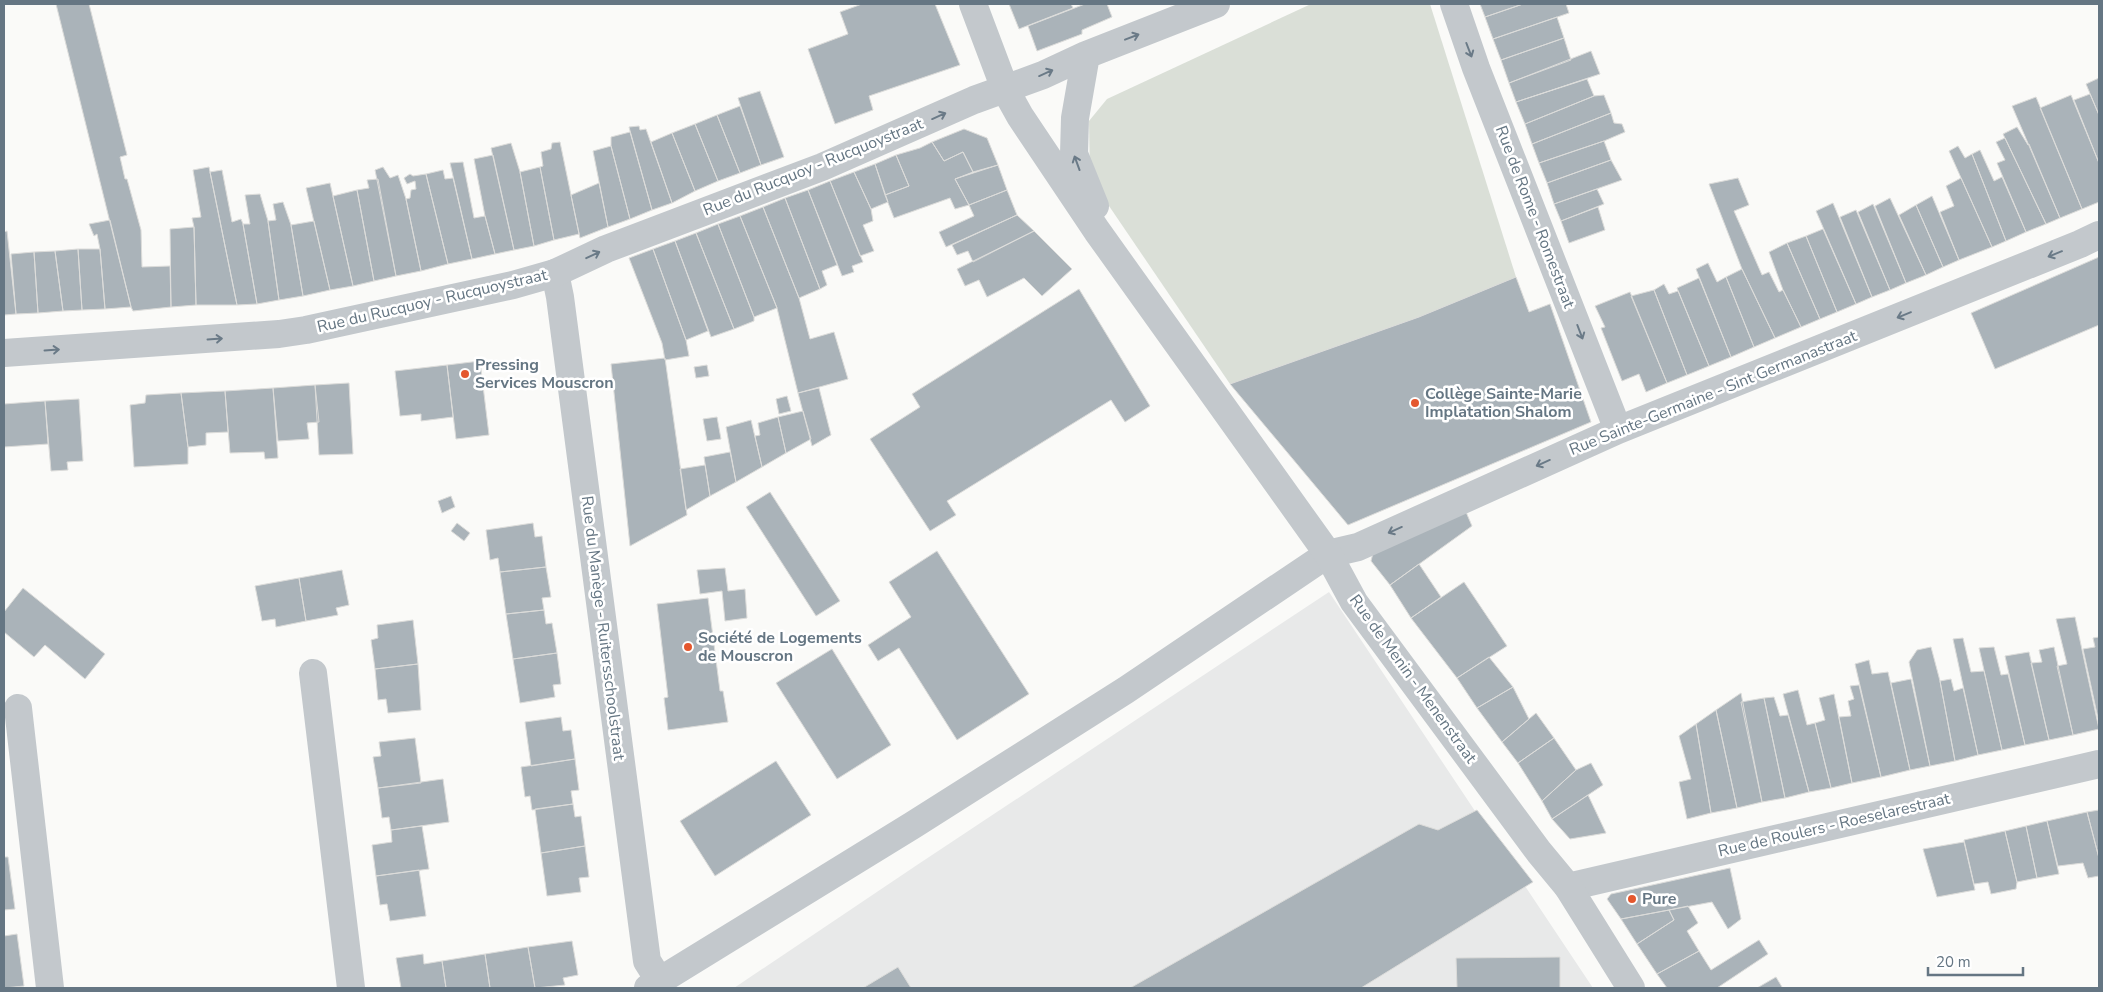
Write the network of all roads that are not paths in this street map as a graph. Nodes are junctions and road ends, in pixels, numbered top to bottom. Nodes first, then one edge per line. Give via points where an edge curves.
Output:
1 (973, 4) edge
2 (1216, 4) edge
3 (1454, 4) edge
4 (1086, 55) junction
5 (1005, 89) junction
6 (2099, 235) edge
7 (1126, 270) junction
8 (555, 272) junction
9 (4, 353) edge
10 (1618, 430) junction
11 (1328, 554) junction
12 (312, 673) dead end
13 (18, 708) dead end
14 (2099, 764) edge
15 (1568, 886) junction
16 (654, 984) edge
17 (50, 988) edge
18 (351, 988) edge
19 (1631, 988) edge

1 - 5 street, Rue de Menin - Menenstraat
4 -> 2 street, Rue du Rucquoy - Rucquoystraat
3 -> 10 street, Rue de Rome - Romestraat
5 -> 4 street, Rue du Rucquoy - Rucquoystraat
7 -> 4 street, Rue de Menin - Menenstraat via 1087,192 1074,154 1075,118
5 - 7 street, Rue de Menin - Menenstraat via 1025,125
8 -> 5 street, Rue du Rucquoy - Rucquoystraat via 606,249 822,167
6 -> 10 street, Rue Sainte-Germaine - Sint Germanastraat
7 - 11 street, Rue de Menin - Menenstraat
9 -> 8 street, Rue du Rucquoy - Rucquoystraat via 297,331 506,287
8 - 16 street, Rue du Manège - Ruitersschoolstraat via 647,961
10 -> 11 street, Rue Sainte-Germaine - Sint Germanastraat via 1358,547
11 - 15 street, Rue de Menin - Menenstraat via 1354,602 1539,852
11 - 16 street via 1126,690
12 - 18 street
13 - 17 street
14 - 15 street, Rue de Roulers - Roeselarestraat
15 - 19 street, Rue de Menin - Menenstraat

